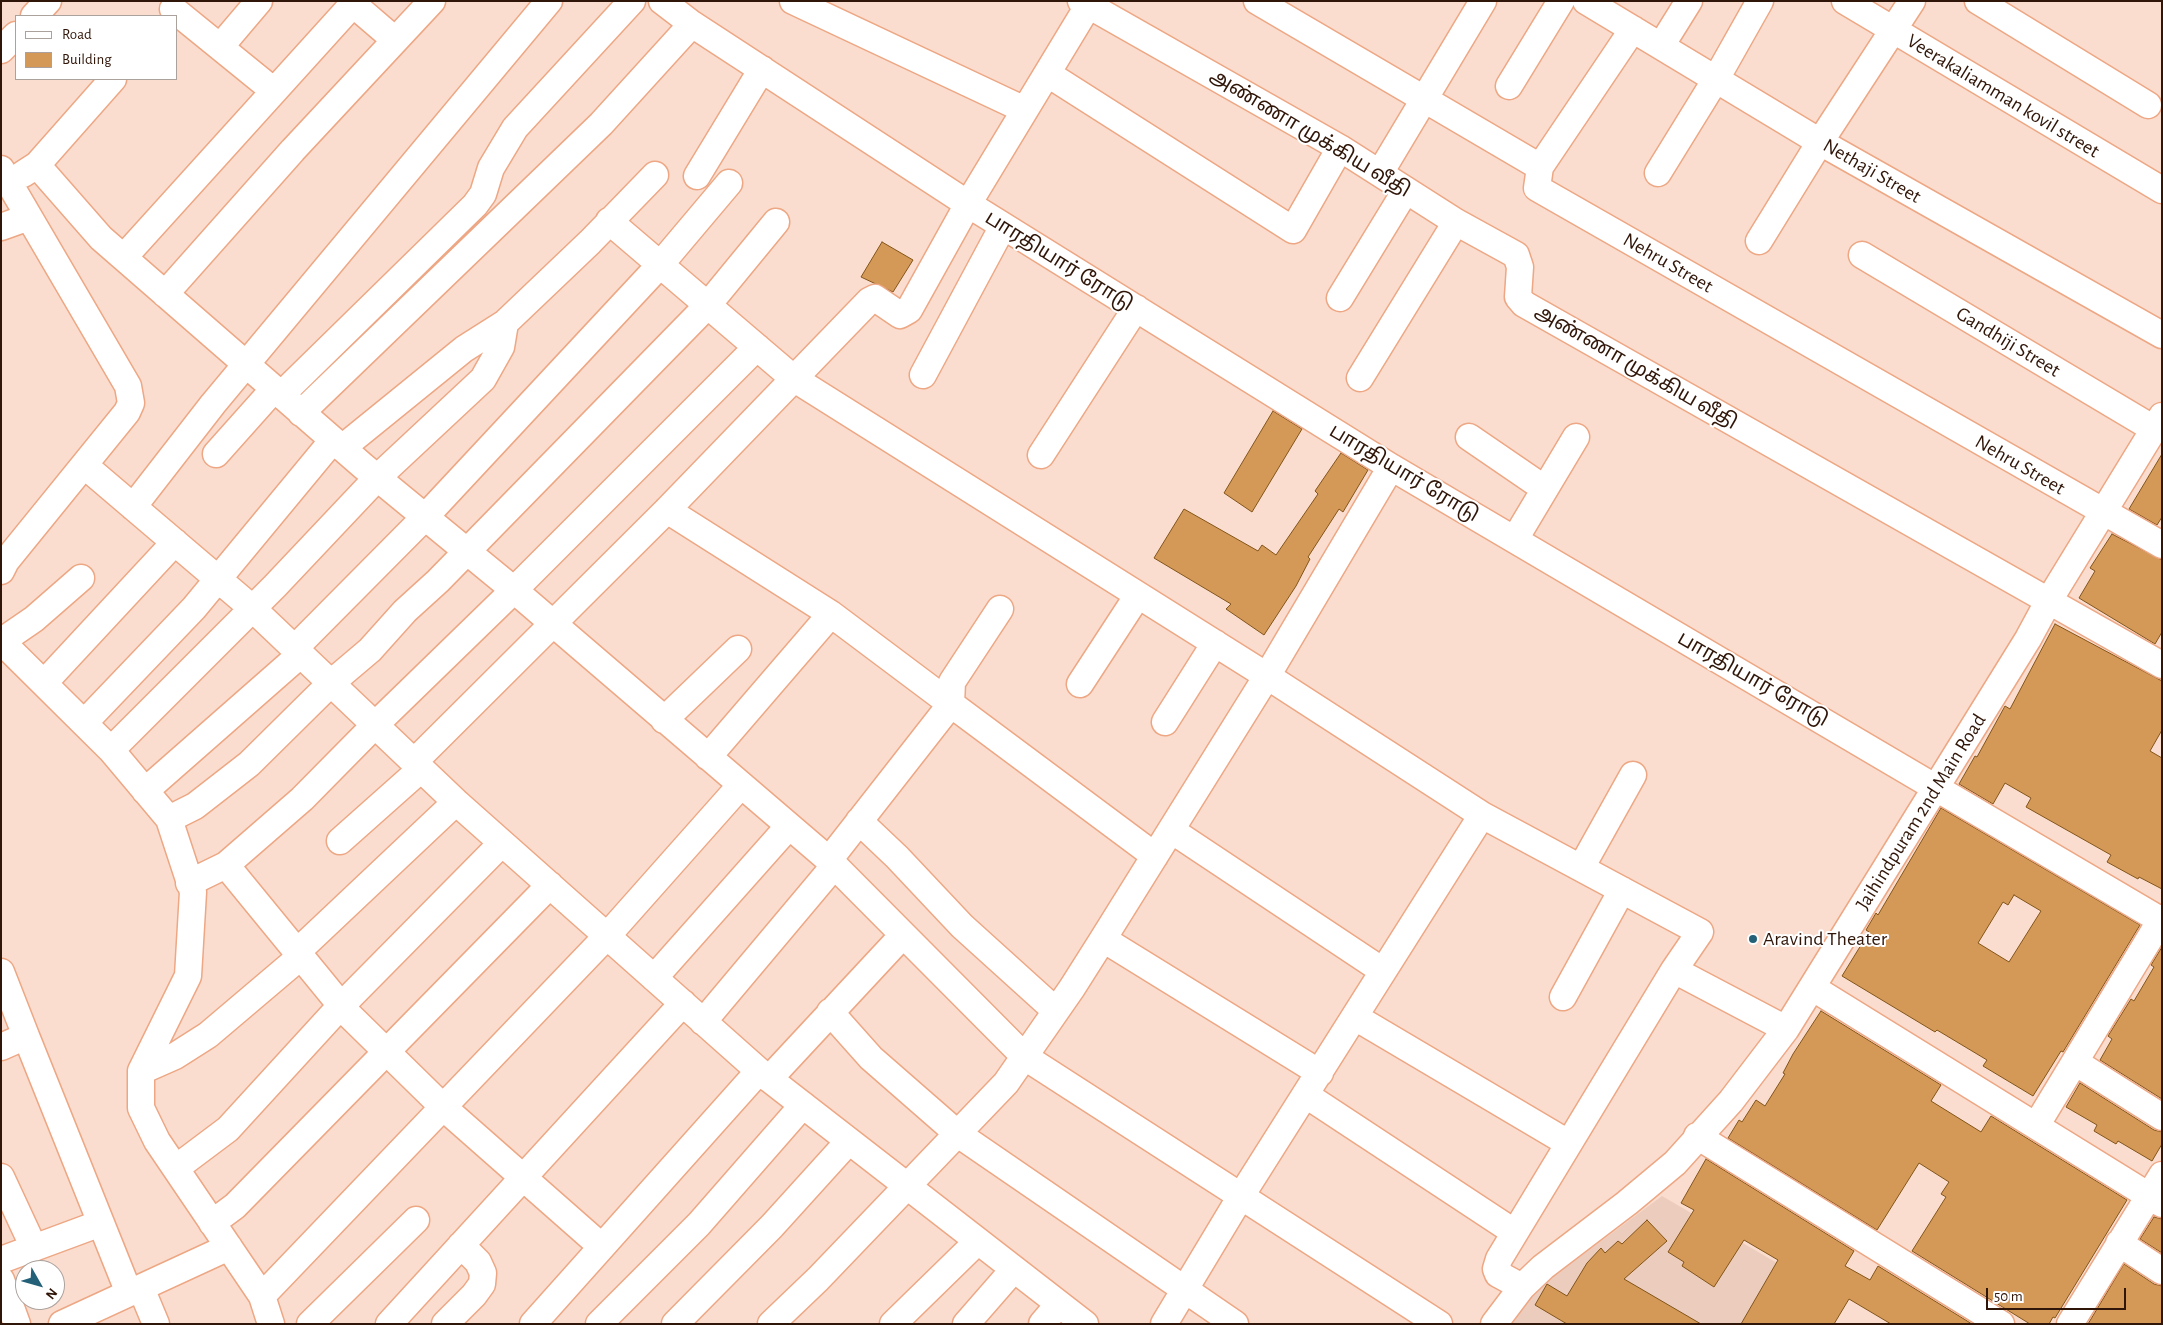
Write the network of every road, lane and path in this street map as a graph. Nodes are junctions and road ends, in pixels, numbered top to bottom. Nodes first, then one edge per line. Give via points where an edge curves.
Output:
1 (48, 1) edge
2 (260, 1) edge
3 (432, 1) edge
4 (549, 1) edge
5 (632, 1) edge
6 (662, 1) edge
7 (793, 1) edge
8 (1256, 1) edge
9 (1483, 1) edge
10 (1561, 1) edge
11 (1586, 1) edge
12 (1689, 1) edge
13 (1760, 1) edge
14 (1845, 1) edge
15 (1912, 1) edge
16 (1978, 1) edge
17 (354, 3) edge
18 (1087, 3) edge
19 (174, 9) edge
20 (35, 15) edge
21 (692, 24) junction
22 (1633, 30) junction
23 (1893, 31) junction
24 (15, 36) edge
25 (396, 40) junction
26 (1661, 46) junction
27 (220, 47) junction
28 (1, 50) edge
29 (762, 69) junction
30 (1048, 74) junction
31 (1716, 79) junction
32 (112, 80) edge
33 (1509, 86) dead end
34 (274, 91) junction
35 (1424, 99) junction
36 (2148, 105) dead end
37 (1025, 110) junction
38 (1820, 142) junction
39 (1340, 148) junction
40 (1540, 167) junction
41 (1380, 172) junction
42 (19, 173) edge
43 (1658, 173) dead end
44 (655, 175) dead end
45 (697, 176) dead end
46 (729, 183) dead end
47 (1406, 190) junction
48 (2162, 190) edge
49 (968, 204) junction
50 (29, 218) junction
51 (609, 222) junction
52 (776, 222) dead end
53 (1456, 222) junction
54 (1, 226) edge
55 (1003, 226) junction
56 (1759, 241) dead end
57 (1862, 255) dead end
58 (124, 258) junction
59 (659, 266) junction
60 (165, 294) junction
61 (1340, 298) dead end
62 (707, 306) junction
63 (1136, 308) junction
64 (505, 323) junction
65 (2162, 335) edge
66 (757, 347) junction
67 (246, 365) junction
68 (923, 376) dead end
69 (793, 378) junction
70 (1360, 378) dead end
71 (278, 392) junction
72 (301, 413) junction
73 (2158, 423) edge
74 (1469, 437) dead end
75 (1576, 437) dead end
76 (337, 444) junction
77 (216, 454) dead end
78 (1041, 455) dead end
79 (1391, 467) junction
80 (94, 472) junction
81 (377, 478) junction
82 (1545, 490) junction
83 (133, 507) junction
84 (667, 510) junction
85 (2104, 513) junction
86 (425, 517) junction
87 (29, 534) junction
88 (1, 537) edge
89 (1515, 539) junction
90 (175, 542) junction
91 (2162, 545) edge
92 (467, 552) junction
93 (1, 571) edge
94 (81, 578) dead end
95 (219, 580) junction
96 (514, 590) junction
97 (1138, 595) junction
98 (2048, 602) junction
99 (252, 608) junction
100 (1000, 609) dead end
101 (831, 614) junction
102 (553, 625) junction
103 (2, 641) edge
104 (1215, 643) junction
105 (738, 648) dead end
106 (298, 651) junction
107 (2162, 665) edge
108 (54, 672) junction
109 (1267, 676) junction
110 (331, 683) junction
111 (1080, 684) dead end
112 (951, 704) junction
113 (96, 711) junction
114 (664, 720) junction
115 (1165, 722) dead end
116 (375, 725) junction
117 (124, 738) junction
118 (708, 757) junction
119 (417, 765) junction
120 (1633, 775) dead end
121 (162, 778) junction
122 (741, 785) junction
123 (1936, 786) junction
124 (456, 802) junction
125 (182, 812) junction
126 (1482, 815) junction
127 (859, 822) junction
128 (789, 826) junction
129 (1171, 830) junction
130 (340, 841) dead end
131 (502, 843) junction
132 (1155, 856) junction
133 (831, 863) junction
134 (1582, 868) junction
135 (204, 875) junction
136 (550, 885) junction
137 (1622, 890) junction
138 (2161, 920) edge
139 (903, 935) junction
140 (606, 936) junction
141 (1103, 939) junction
142 (299, 954) junction
143 (1674, 970) junction
144 (1, 972) edge
145 (1384, 972) junction
146 (654, 978) junction
147 (1813, 988) junction
148 (1563, 997) dead end
149 (683, 1003) junction
150 (341, 1006) junction
151 (1056, 1011) junction
152 (830, 1012) junction
153 (1355, 1017) junction
154 (703, 1022) junction
155 (1786, 1029) junction
156 (26, 1036) junction
157 (1, 1047) edge
158 (385, 1051) junction
159 (1025, 1057) junction
160 (2075, 1062) junction
161 (160, 1063) junction
162 (1320, 1073) junction
163 (764, 1075) junction
164 (1306, 1095) junction
165 (803, 1106) junction
166 (443, 1107) junction
167 (2162, 1116) edge
168 (2036, 1126) junction
169 (958, 1134) junction
170 (1698, 1136) junction
171 (848, 1140) junction
172 (1568, 1143) junction
173 (189, 1159) junction
174 (1, 1177) edge
175 (523, 1177) junction
176 (907, 1186) junction
177 (2158, 1192) edge
178 (1242, 1196) junction
179 (224, 1215) junction
180 (416, 1220) dead end
181 (101, 1223) junction
182 (1514, 1232) junction
183 (978, 1241) junction
184 (2119, 1243) junction
185 (461, 1245) junction
186 (229, 1247) junction
187 (602, 1247) junction
188 (34, 1248) junction
189 (1, 1260) edge
190 (1014, 1269) junction
191 (2162, 1271) edge
192 (1, 1280) edge
193 (1522, 1287) junction
194 (270, 1288) junction
195 (135, 1290) junction
196 (1186, 1290) junction
197 (1059, 1304) junction
198 (1503, 1321) edge
199 (16, 1324) edge
200 (62, 1324) edge
201 (156, 1324) edge
202 (271, 1324) edge
203 (310, 1324) edge
204 (389, 1324) edge
205 (445, 1324) edge
206 (532, 1324) edge
207 (599, 1324) edge
208 (674, 1324) edge
209 (771, 1324) edge
210 (893, 1324) edge
211 (966, 1324) edge
212 (1042, 1324) edge
213 (1085, 1324) edge
214 (1164, 1324) edge
215 (1236, 1324) edge
216 (1440, 1324) edge
217 (2000, 1324) edge
218 (2070, 1324) edge

1 - 20 street
2 - 27 street
3 - 25 street
4 - 67 street
5 - 71 street via 515,128 491,168 483,194 475,205
6 - 21 street, பாரதியார் ரோடு
7 - 37 street
8 - 35 street
9 - 35 street
10 - 33 street
11 - 22 street, Nethaji Street
12 - 26 street
13 - 31 street
14 - 23 street, Veerakaliamman kovil street
15 - 23 street
16 - 36 street
17 - 25 street
17 - 34 street
18 - 30 street
18 - 39 street, அண்ணா முக்கிய வீதி
19 - 27 street
21 - 29 street, பாரதியார் ரோடு
21 - 72 street via 601,124
22 - 26 street, Nethaji Street
22 - 40 street
23 - 38 street
23 - 48 street, Veerakaliamman kovil street
24 - 28 street
25 - 60 street
26 - 31 street, Nethaji Street
27 - 34 street
29 - 45 street
29 - 49 street, பாரதியார் ரோடு
30 - 37 street
30 - 39 street via 1293,230
31 - 38 street, Nethaji Street
31 - 43 street
32 - 42 street
34 - 58 street
35 - 40 street
35 - 41 street
37 - 49 street
38 - 56 street
38 - 65 street, Nethaji Street
39 - 41 street, அண்ணா முக்கிய வீதி
40 - 85 street, Nehru Street via 1537,188
41 - 47 street, அண்ணா முக்கிய வீதி
42 - 50 street
42 - 58 street
44 - 51 street
46 - 59 street
47 - 53 street, அண்ணா முக்கிய வீதி
47 - 61 street
49 - 55 street, பாரதியார் ரோடு
49 - 69 street via 905,314 896,314 875,298 868,300
50 - 54 street
50 - 80 street via 128,386 131,403
51 - 59 street
51 - 64 street
52 - 62 street
53 - 70 street
53 - 98 street, அண்ணா முக்கிய வீதி via 1516,255 1520,268 1518,297 1524,304
55 - 63 street, பாரதியார் ரோடு
55 - 68 street
57 - 73 street, Gandhiji Street
58 - 60 street
59 - 62 street
59 - 86 street
60 - 67 street
62 - 66 street
62 - 92 street
63 - 78 street
63 - 79 street, பாரதியார் ரோடு
64 - 76 street via 464,349
64 - 81 street via 501,347 483,379
66 - 69 street
66 - 96 street
67 - 71 street
67 - 83 street
69 - 84 street
69 - 97 street
71 - 72 street
71 - 77 street
72 - 76 street
73 - 85 street, Jaihindpuram 2nd Main Road
74 - 82 street
75 - 82 street
76 - 81 street
76 - 95 street
79 - 89 street, பாரதியார் ரோடு
79 - 109 street
80 - 83 street
80 - 87 street
81 - 86 street
81 - 99 street
82 - 89 street
83 - 90 street
84 - 101 street
84 - 102 street
85 - 91 street
85 - 98 street, Jaihindpuram 2nd Main Road
86 - 92 street
86 - 106 street
87 - 88 street
87 - 93 street
89 - 123 street, பாரதியார் ரோடு
90 - 95 street
90 - 108 street
92 - 96 street
92 - 110 street via 405,610 370,650
94 - 103 street
95 - 99 street
95 - 113 street
96 - 102 street
96 - 116 street
97 - 104 street
97 - 111 street
98 - 107 street
98 - 123 street, Jaihindpuram 2nd Main Road
99 - 106 street
99 - 117 street
100 - 112 street via 952,682
101 - 112 street
101 - 118 street
102 - 114 street
102 - 119 street
103 - 108 street
104 - 109 street
104 - 115 street
105 - 114 street
106 - 110 street
106 - 121 street
108 - 113 street
109 - 126 street
109 - 129 street
110 - 116 street
110 - 125 street via 249,764
112 - 127 street
112 - 132 street
113 - 117 street
114 - 118 street
116 - 119 street
116 - 135 street via 302,800
117 - 121 street
118 - 122 street
119 - 124 street
119 - 130 street
120 - 134 street
121 - 125 street
122 - 128 street
122 - 140 street
123 - 138 street, பாரதியார் ரோடு
123 - 147 street, Jaihindpuram 2nd Main Road
124 - 131 street
124 - 142 street
125 - 135 street
126 - 134 street
126 - 145 street
127 - 133 street
127 - 151 street via 996,960
128 - 133 street
128 - 146 street
129 - 132 street
129 - 145 street
131 - 136 street
131 - 150 street
132 - 141 street
133 - 139 street
133 - 154 street
134 - 137 street
135 - 142 street
135 - 161 street via 193,892 188,976
136 - 140 street
136 - 158 street
137 - 143 street via 1700,932
137 - 148 street
138 - 160 street
139 - 152 street
139 - 159 street
140 - 146 street
140 - 166 street
141 - 151 street
141 - 162 street
142 - 150 street
142 - 161 street via 208,1035
143 - 155 street
143 - 172 street
144 - 156 street
145 - 153 street
146 - 149 street
147 - 155 street, Jaihindpuram 2nd Main Road
147 - 168 street
149 - 154 street
149 - 175 street
150 - 158 street
150 - 173 street via 228,1129
151 - 159 street
152 - 163 street
152 - 169 street via 872,1058
153 - 162 street
153 - 172 street
154 - 163 street
155 - 170 street, Jaihindpuram 2nd Main Road via 1731,1101
156 - 157 street
156 - 181 street
158 - 166 street
158 - 179 street
159 - 169 street via 1006,1083
159 - 178 street
160 - 167 street
160 - 168 street
161 - 173 street via 141,1108 157,1141
162 - 164 street
163 - 165 street
163 - 187 street
164 - 178 street
164 - 182 street
165 - 171 street
165 - 207 street via 699,1224
166 - 175 street
166 - 194 street
168 - 177 street
169 - 176 street
169 - 196 street
170 - 193 street, Jaihindpuram 2nd Main Road via 1661,1174 1550,1261
170 - 217 street
171 - 176 street
171 - 208 street via 765,1233
172 - 182 street
173 - 179 street
174 - 188 street
175 - 185 street
175 - 187 street
176 - 183 street
176 - 209 street
177 - 184 street
178 - 196 street
178 - 216 street
179 - 186 street
180 - 203 street
181 - 188 street
181 - 195 street
182 - 193 street via 1496,1269 1498,1274
183 - 190 street
183 - 210 street
184 - 191 street
184 - 218 street
185 - 204 street
185 - 205 street via 478,1262 483,1273 482,1284
186 - 194 street
186 - 195 street
187 - 206 street
188 - 189 street
190 - 197 street
190 - 211 street
192 - 199 street
193 - 198 street, Jaihindpuram 2nd Main Road
194 - 202 street
195 - 200 street
195 - 201 street
196 - 214 street
196 - 215 street
197 - 212 street
197 - 213 street

